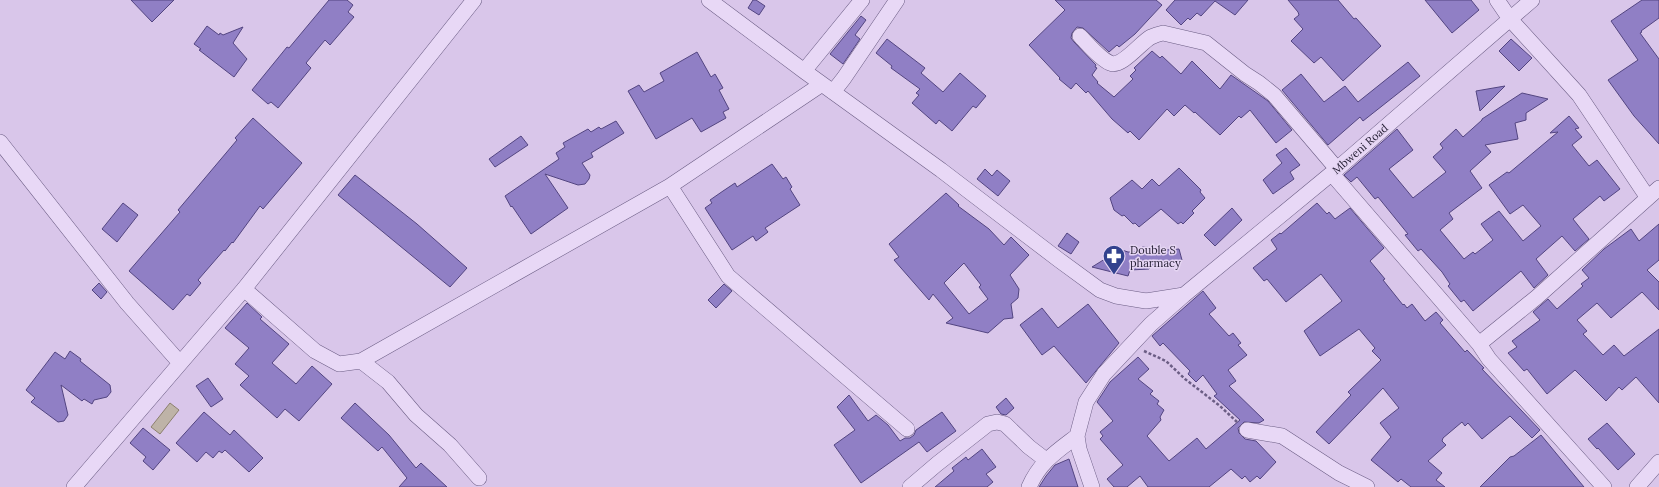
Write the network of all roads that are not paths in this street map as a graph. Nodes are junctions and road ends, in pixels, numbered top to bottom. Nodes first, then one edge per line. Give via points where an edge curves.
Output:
1 (474, 0) edge
2 (708, 0) edge
3 (862, 0) edge
4 (897, 0) edge
5 (1497, 0) edge
6 (1532, 0) edge
7 (1510, 19) junction
8 (1080, 36) dead end
9 (804, 71) junction
10 (827, 88) junction
11 (0, 142) edge
12 (1335, 172) junction
13 (670, 186) junction
14 (1653, 193) edge
15 (244, 289) junction
16 (1184, 295) junction
17 (1479, 344) junction
18 (361, 361) junction
19 (180, 363) junction
20 (907, 429) dead end
21 (1248, 430) road end
22 (1076, 436) junction
23 (1046, 460) junction
24 (1659, 462) edge
25 (479, 478) dead end
26 (74, 487) edge
27 (910, 487) edge
28 (1029, 487) edge
29 (1092, 487) edge
30 (1367, 487) edge
31 (1604, 487) edge
32 (1637, 487) edge

1 - 15 street
2 - 9 street
3 - 9 street
4 - 10 street via 844,78
5 - 7 street
6 - 7 street, Mbweni Road
7 - 12 street, Mbweni Road
7 - 14 street via 1579,95
8 - 12 street via 1110,63 1124,60 1157,34 1163,33 1206,43 1274,95
9 - 10 street
10 - 13 street
10 - 16 street via 1100,290 1116,296 1146,301
11 - 19 street via 128,303
12 - 16 street, Mbweni Road
12 - 17 street
13 - 18 street
13 - 20 street via 728,276
14 - 17 street via 1537,297
15 - 18 street via 315,351 339,364
15 - 19 street
16 - 22 street, Mbweni Road via 1151,324 1104,374 1086,402
17 - 31 street via 1489,359
18 - 25 street via 388,382 416,415 450,446
19 - 26 street
21 - 30 street via 1282,436 1339,473
22 - 23 street
22 - 29 street
23 - 27 street via 1005,424 997,422 988,424
23 - 28 street
24 - 32 street

